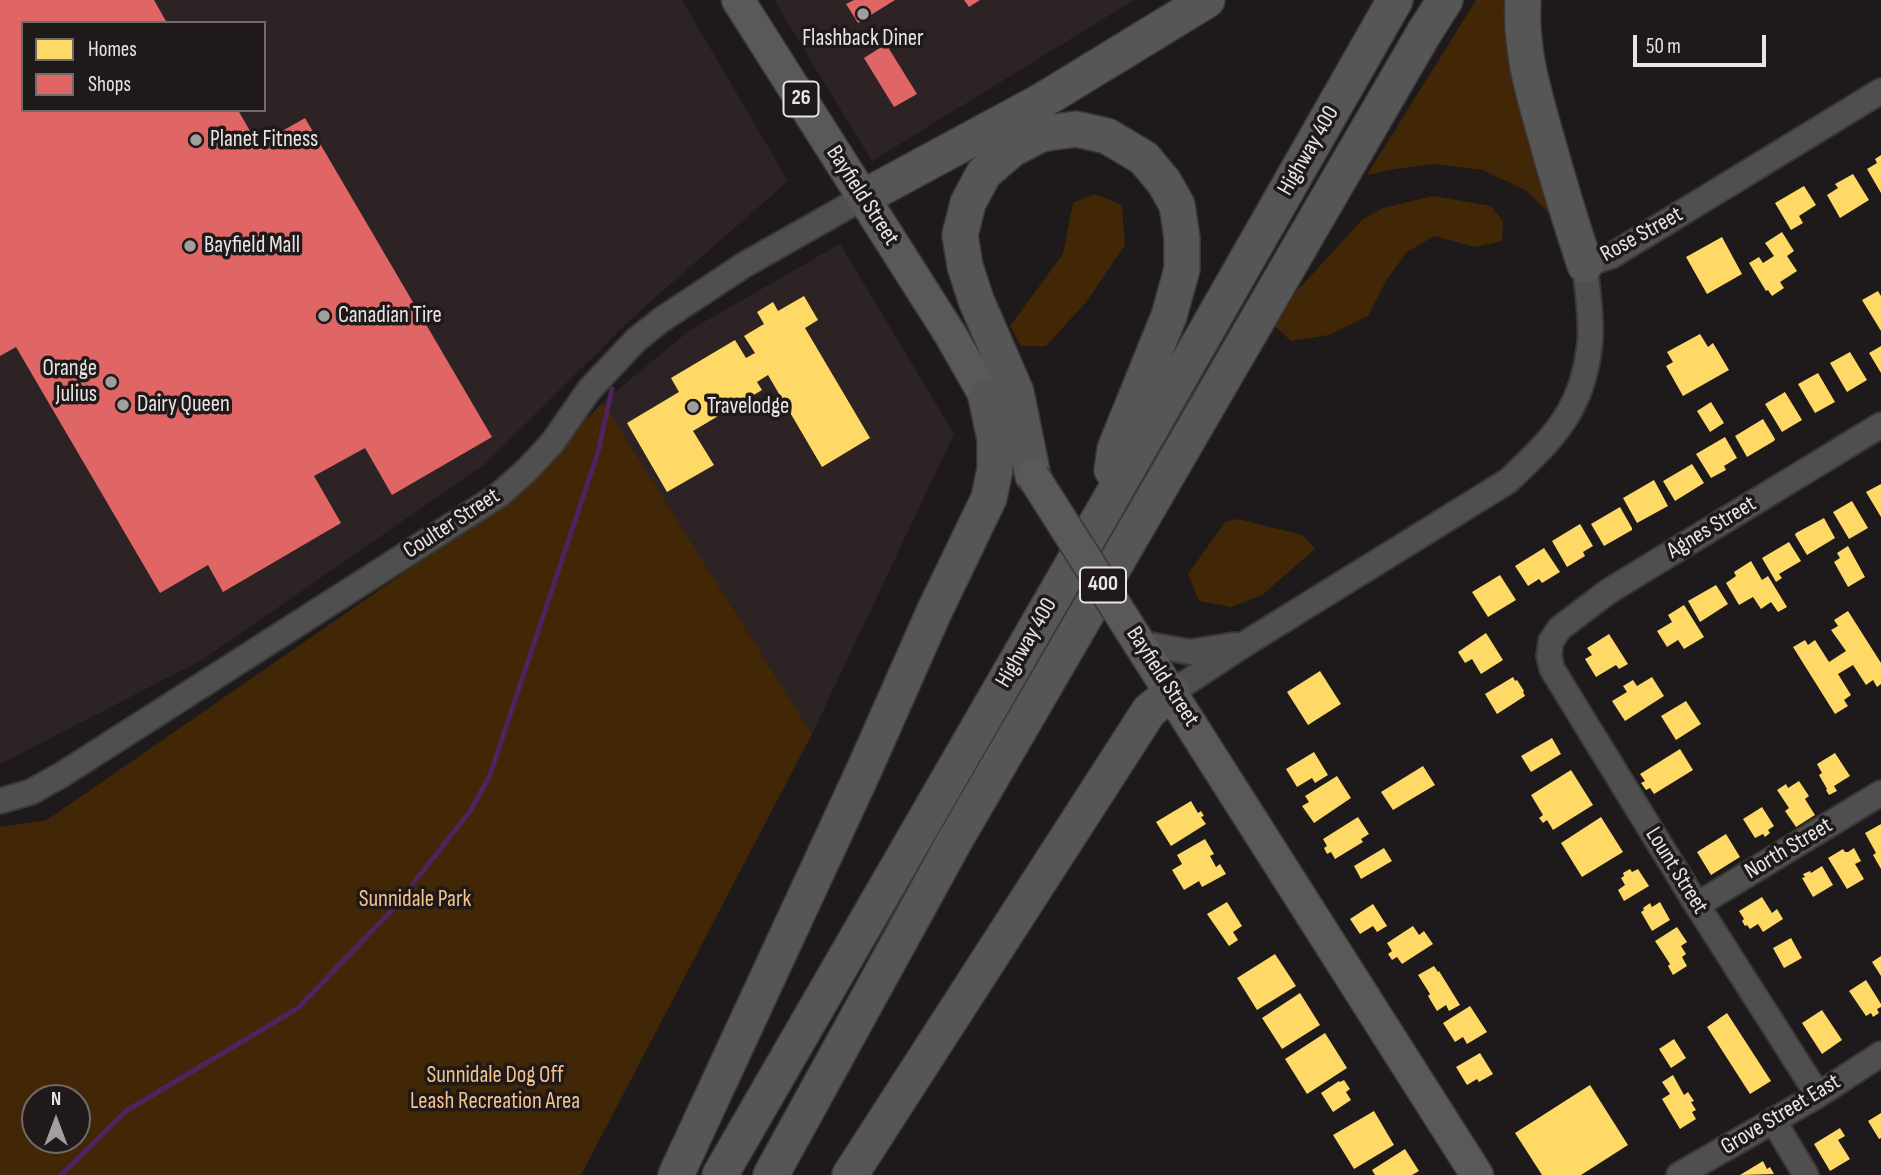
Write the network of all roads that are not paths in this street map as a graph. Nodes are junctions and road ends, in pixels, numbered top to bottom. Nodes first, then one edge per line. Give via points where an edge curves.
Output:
1 (738, 0) edge
2 (1207, 0) edge
3 (1395, 0) edge
4 (1445, 0) edge
5 (1522, 0) edge
6 (1881, 91) edge
7 (864, 197) junction
8 (1585, 265) junction
9 (986, 397) junction
10 (1881, 425) edge
11 (1033, 477) junction
12 (1107, 505) junction
13 (1551, 641) joint
14 (1248, 642) junction
15 (1139, 643) junction
16 (1172, 692) junction
17 (1881, 793) edge
18 (0, 801) edge
19 (1697, 905) junction
20 (1881, 1054) edge
21 (1818, 1094) junction
22 (1773, 1120) junction
23 (676, 1175) edge
24 (720, 1175) edge
25 (771, 1175) edge
26 (850, 1175) edge
27 (1477, 1175) edge
28 (1679, 1175) edge
29 (1806, 1175) edge

1 - 7 main road, Bayfield Street / 26
2 - 7 highway via 1040,103
3 - 12 highway, Highway 400 / 400
4 - 25 highway, Highway 400 / 400 via 960,830
5 - 8 highway via 1522,36 1530,80
6 - 8 street, Rose Street via 1611,256
7 - 9 main road, Bayfield Street / 26
7 - 18 street, Coulter Street via 744,265 636,340 589,390 553,442 499,495 63,774 31,792
8 - 14 street, Rose Street via 1591,339 1585,374 1575,404 1551,438 1508,481
9 - 11 main road, Bayfield Street / 26
9 - 23 highway via 995,439 989,498
10 - 13 street, Agnes Street via 1609,591 1560,628
11 - 12 highway via 1016,392 976,300 960,235 968,203 984,173 1012,149 1041,134 1076,129 1107,136 1144,158 1177,205 1182,238 1182,269 1169,316 1115,449
11 - 15 main road, Bayfield Street / 26, bridge
12 - 24 highway, Highway 400 / 400
13 - 19 street, Lount Street via 1552,668
14 - 15 street, Rose Street via 1190,652
14 - 16 street, Rose Street
15 - 16 main road, Bayfield Street / 26
16 - 26 highway via 1149,711
16 - 27 main road, Bayfield Street
17 - 19 street, North Street
19 - 21 street, Lount Street
20 - 21 street, Grove Street East
21 - 22 street, Grove Street East
22 - 28 street, Grove Street East
22 - 29 street

